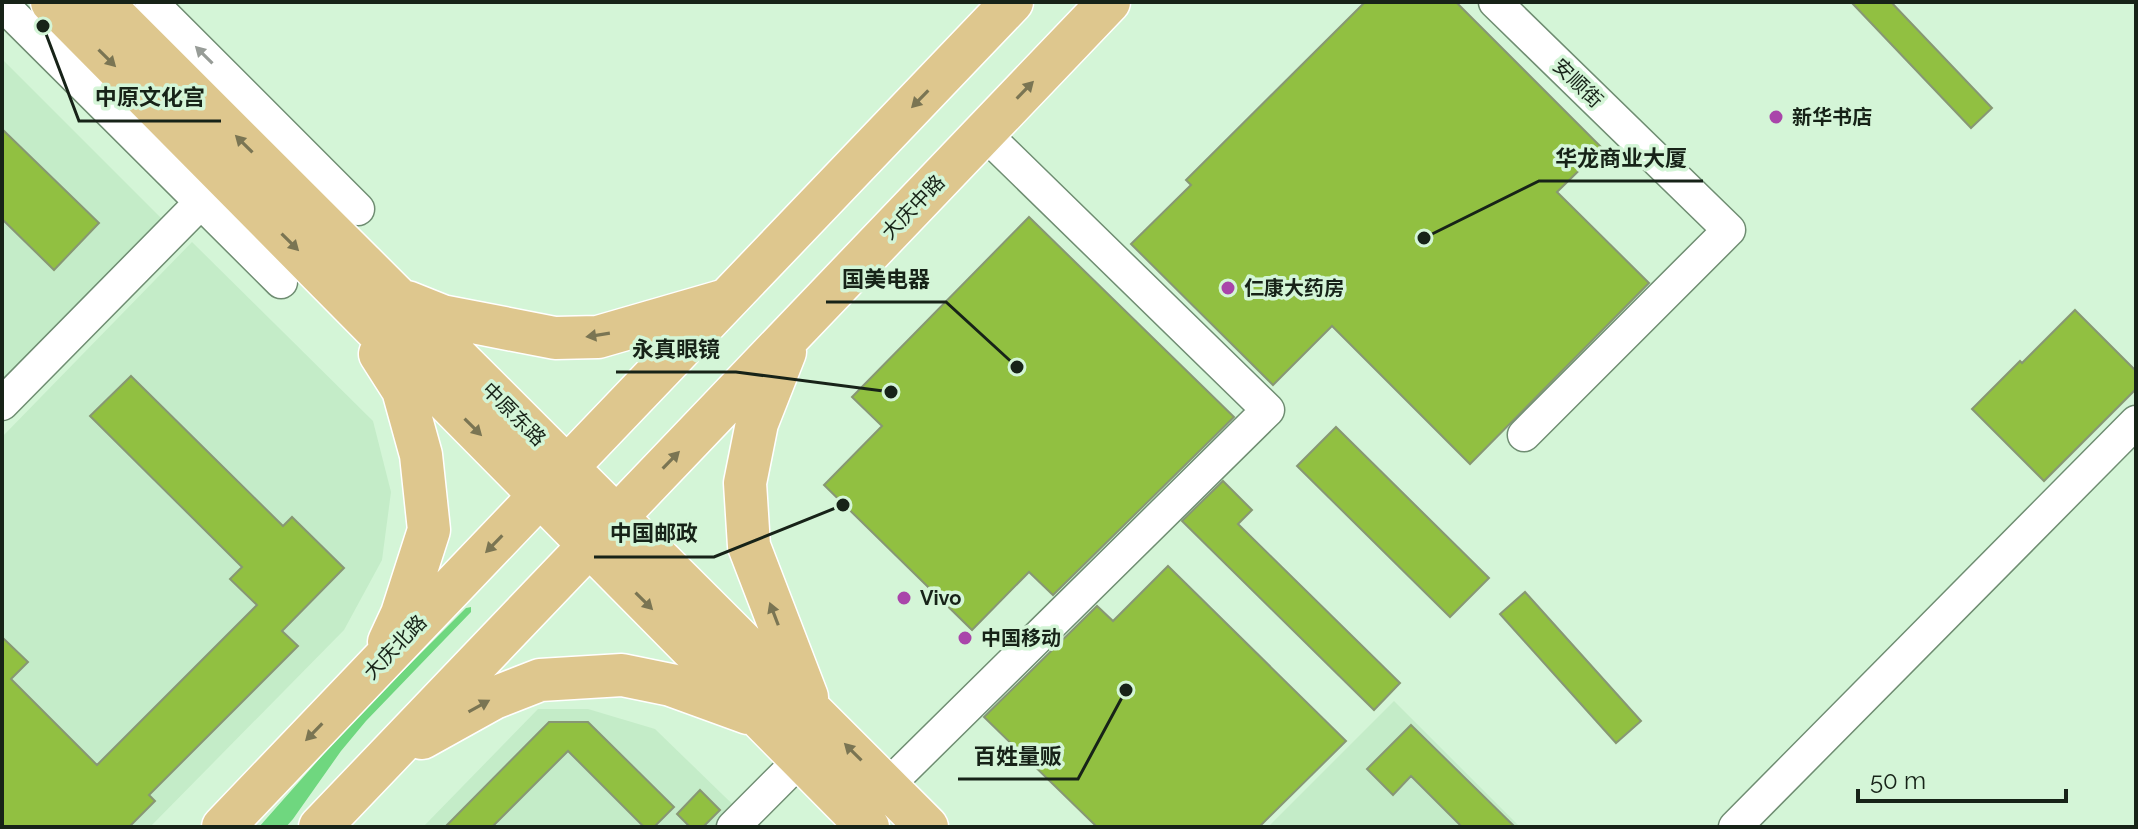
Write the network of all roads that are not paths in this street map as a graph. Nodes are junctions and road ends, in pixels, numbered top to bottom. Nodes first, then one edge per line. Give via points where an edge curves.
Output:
1 (52, 2) edge
2 (101, 2) edge
3 (151, 2) edge
4 (1012, 2) edge
5 (1109, 2) edge
6 (1495, 2) edge
7 (2, 4) edge
8 (984, 133) junction
9 (214, 190) junction
10 (358, 209) dead end
11 (281, 282) dead end
12 (343, 296) junction
13 (398, 298) junction
14 (727, 300) junction
15 (792, 334) junction
16 (2, 404) edge
17 (2136, 422) edge
18 (1524, 435) dead end
19 (554, 481) junction
20 (603, 531) junction
21 (378, 665) junction
22 (813, 713) junction
23 (760, 717) junction
24 (386, 758) junction
25 (801, 759) junction
26 (887, 786) junction
27 (223, 827) edge
28 (320, 827) edge
29 (733, 827) edge
30 (868, 827) edge
31 (927, 827) edge
32 (1735, 827) edge

1 -> 9 main road, 中原东路
13 -> 2 main road, 中原东路
10 -> 3 street
4 -> 14 main road
8 -> 5 main road, 大庆中路
6 - 18 street, 安顺街 via 1729,230
7 - 9 street
8 - 15 main road, 大庆中路
8 - 26 street via 1268,410
9 - 11 street
9 -> 12 main road, 中原东路
9 - 16 street
12 -> 19 main road, 中原东路
12 - 21 main road via 403,390 421,455 429,530 402,614
14 -> 13 main road via 598,337 555,338 442,316
13 - 19 main road, 中原东路
14 - 19 main road
20 -> 15 main road, 大庆中路
22 -> 15 main road via 749,546 745,483 757,423
17 - 32 street
19 - 20 main road, 中原东路
19 -> 21 main road, 大庆北路
20 - 22 main road, 中原东路
20 -> 23 main road, 中原东路
20 - 24 main road
21 -> 27 main road, 大庆北路
26 -> 22 main road, 中原东路
24 -> 23 main road via 494,698 540,680 622,675 671,685
23 - 25 main road, 中原东路
24 - 28 main road
25 - 29 street
25 - 30 main road, 中原东路
26 - 31 main road, 中原东路

